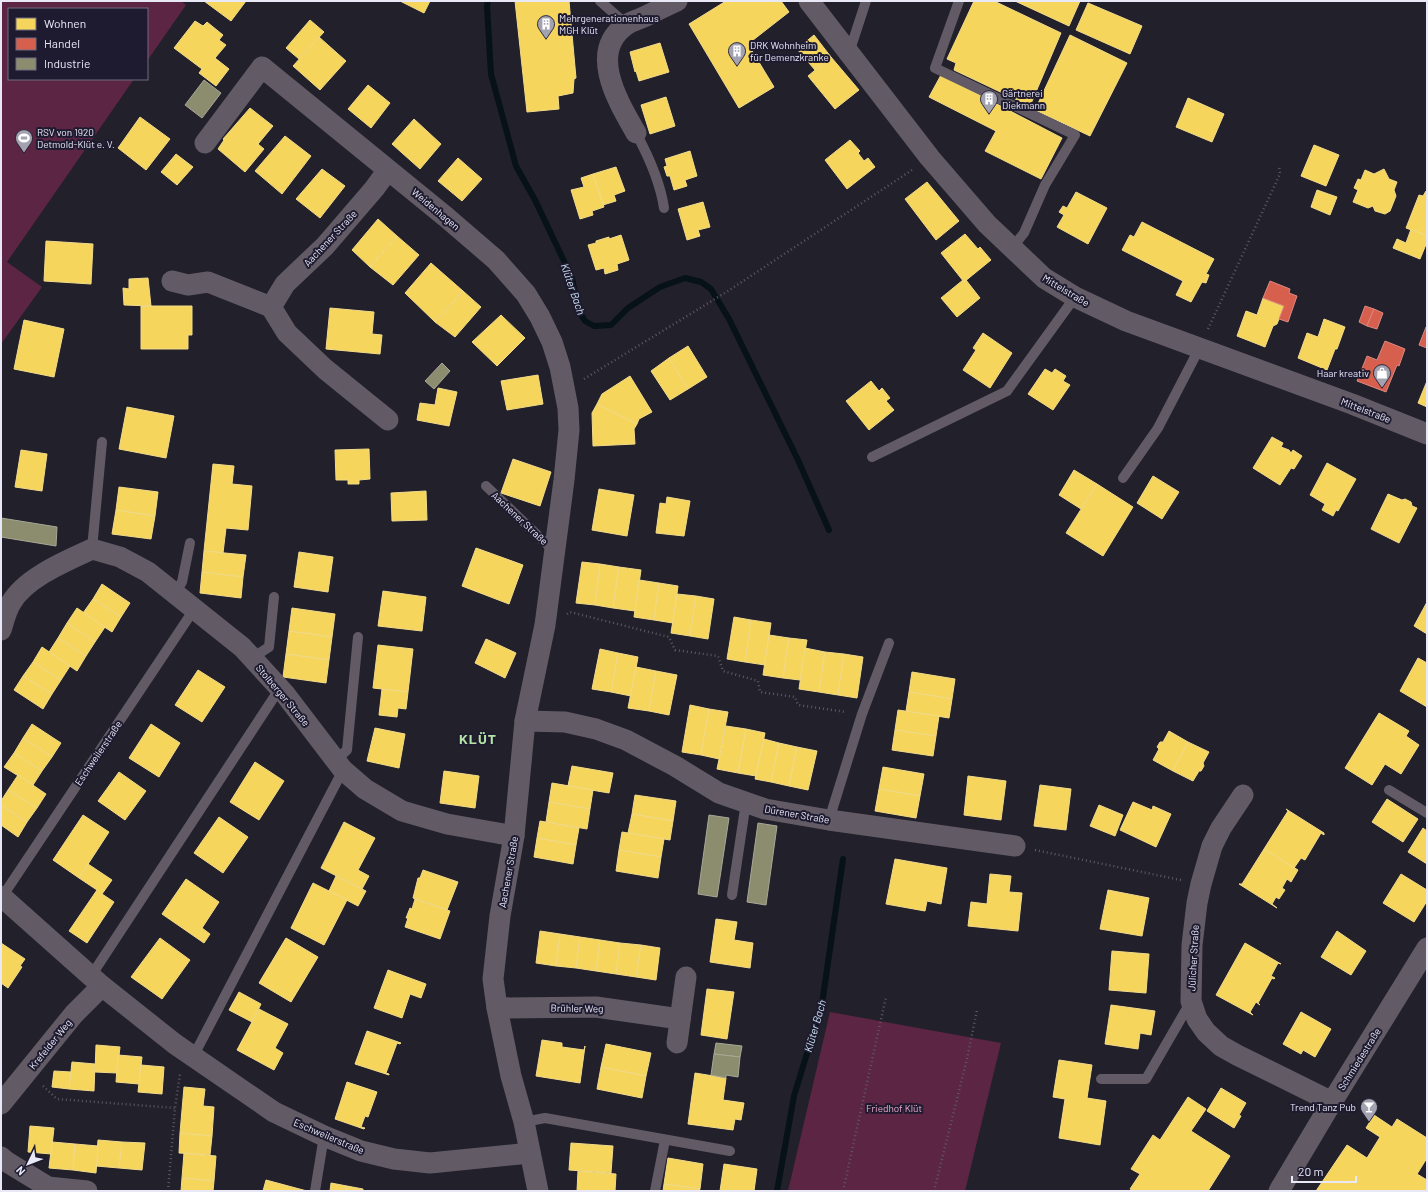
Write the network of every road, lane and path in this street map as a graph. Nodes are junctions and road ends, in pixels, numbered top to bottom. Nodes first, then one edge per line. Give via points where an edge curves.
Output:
1 (600, 1) edge
2 (677, 1) edge
3 (809, 1) edge
4 (866, 1) edge
5 (959, 1) edge
6 (626, 24) junction
7 (849, 53) junction
8 (636, 133) joint
9 (205, 143) dead end
10 (930, 158) junction
11 (1279, 165) dead end
12 (388, 170) junction
13 (664, 208) dead end
14 (1012, 248) junction
15 (172, 281) dead end
16 (1075, 297) junction
17 (271, 306) junction
18 (1200, 347) junction
19 (565, 391) junction
20 (388, 420) dead end
21 (1427, 434) edge
22 (102, 442) dead end
23 (872, 457) dead end
24 (1123, 478) dead end
25 (564, 480) joint
26 (486, 486) dead end
27 (190, 543) dead end
28 (92, 548) junction
29 (554, 551) junction
30 (175, 593) junction
31 (274, 597) dead end
32 (195, 608) junction
33 (545, 625) junction
34 (1, 630) edge
35 (358, 637) dead end
36 (889, 643) dead end
37 (252, 658) junction
38 (280, 688) junction
39 (862, 714) junction
40 (524, 721) junction
41 (340, 765) junction
42 (1389, 790) dead end
43 (1242, 795) dead end
44 (746, 802) junction
45 (1427, 813) edge
46 (829, 820) junction
47 (514, 836) junction
48 (1015, 846) joint
49 (1201, 884) junction
50 (732, 895) dead end
51 (1, 896) edge
52 (1427, 948) edge
53 (686, 977) dead end
54 (97, 981) junction
55 (886, 997) dead end
56 (1191, 1001) junction
57 (497, 1008) junction
58 (977, 1010) dead end
59 (680, 1019) junction
60 (677, 1044) dead end
61 (193, 1057) junction
62 (26, 1072) junction
63 (1101, 1079) dead end
64 (178, 1088) dead end
65 (1332, 1102) junction
66 (1, 1104) edge
67 (175, 1108) junction
68 (524, 1122) junction
69 (324, 1136) junction
70 (664, 1140) junction
71 (730, 1151) dead end
72 (530, 1153) junction
73 (1, 1157) edge
74 (87, 1191) edge
75 (168, 1191) edge
76 (315, 1191) edge
77 (538, 1191) edge
78 (655, 1191) edge
79 (843, 1191) edge
80 (934, 1191) edge
81 (1279, 1191) edge

1 - 6 lane
2 - 6 street
3 - 7 street, Mittelstraße
4 - 7 lane
5 - 14 lane via 935,68 1075,135 1045,185 1024,233
6 - 8 street via 610,45 607,64 617,98
7 - 10 street, Mittelstraße
8 - 13 lane via 650,160 662,193
9 - 12 street, Weidenhagen via 262,67
10 - 14 street, Mittelstraße via 987,224
10 - 19 path via 728,291
11 - 18 path via 1280,174
12 - 17 street, Aachener Straße via 325,246 285,284
12 - 19 street, Weidenhagen via 496,260 526,294 552,342
14 - 16 street, Mittelstraße via 1044,278
15 - 17 street via 188,285 208,282
16 - 18 street, Mittelstraße via 1126,321
16 - 23 lane via 1007,391
17 - 20 street via 287,333 325,369
18 - 21 street, Mittelstraße
18 - 24 lane via 1158,428
19 - 25 street, Weidenhagen via 569,430
22 - 28 lane
25 - 29 street, Aachener Straße
26 - 29 lane, Aachener Straße
27 - 30 lane via 182,582
28 - 30 street, Stolberger Straße via 134,564
28 - 34 street via 44,572 21,591 11,603
29 - 33 street, Aachener Straße
30 - 32 street, Stolberger Straße
31 - 37 lane via 269,647
32 - 37 street, Stolberger Straße
32 - 51 lane, Eschweilerstraße
33 - 39 path via 570,612 669,637 675,650 718,656 723,671 758,681 760,692 795,697 798,705
33 - 40 street, Aachener Straße
35 - 41 lane via 347,750
36 - 39 lane
37 - 38 street, Stolberger Straße
38 - 41 street, Stolberger Straße
38 - 54 lane
39 - 46 lane
40 - 44 street, Dürener Straße via 565,722 596,729 626,740 719,793
40 - 47 street, Aachener Straße
41 - 47 street, Stolberger Straße via 365,789 402,811 446,824
41 - 61 lane
42 - 45 lane
43 - 49 street, Jülicher Straße via 1212,846
44 - 46 street, Dürener Straße via 765,809
44 - 50 lane
46 - 48 street, Dürener Straße
47 - 57 street, Aachener Straße via 500,916 493,979
48 - 49 path
49 - 56 street, Jülicher Straße via 1192,945
51 - 54 street, Eschweilerstraße
52 - 65 street, Schmiedestraße
53 - 59 street
54 - 61 street, Eschweilerstraße
54 - 62 street, Krefelder Weg via 74,1014
55 - 79 path
56 - 63 lane via 1146,1078
56 - 65 street, Jülicher Straße via 1197,1020 1222,1046 1237,1056
57 - 59 street, Brühler Weg via 596,1007
57 - 68 street, Aachener Straße via 511,1076
58 - 80 path
59 - 60 street
61 - 69 street, Eschweilerstraße via 274,1112
62 - 66 street, Krefelder Weg
62 - 67 path via 57,1099
64 - 67 path
65 - 81 street, Schmiedestraße
67 - 75 path
68 - 70 lane via 545,1118
68 - 72 street, Aachener Straße
69 - 72 street, Eschweilerstraße via 360,1151 394,1159 430,1163
69 - 76 lane
70 - 71 lane
70 - 78 lane
72 - 77 street, Aachener Straße
73 - 74 street via 48,1187

